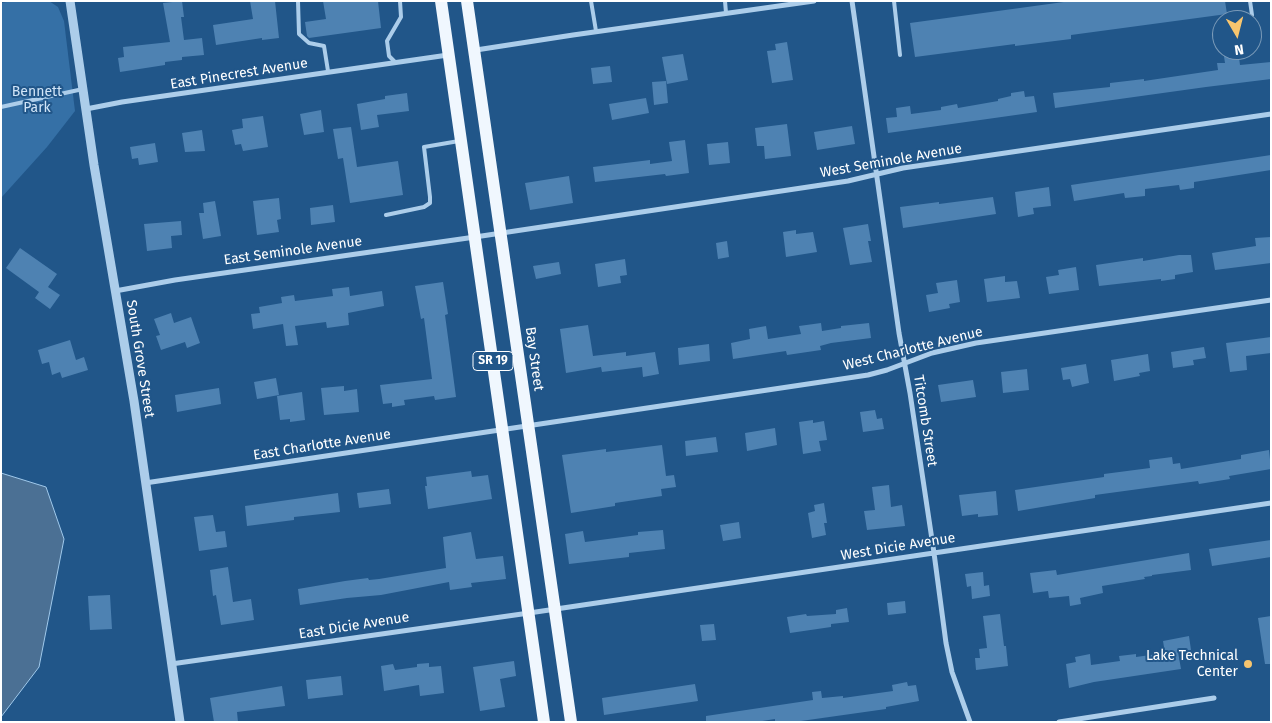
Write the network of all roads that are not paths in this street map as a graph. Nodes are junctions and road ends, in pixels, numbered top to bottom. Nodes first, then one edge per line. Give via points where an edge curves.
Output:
1 (70, 1) edge
2 (298, 1) edge
3 (400, 1) edge
4 (441, 1) edge
5 (467, 1) edge
6 (590, 1) edge
7 (725, 1) edge
8 (814, 1) edge
9 (852, 1) edge
10 (894, 1) edge
11 (726, 13) junction
12 (596, 31) junction
13 (474, 50) junction
14 (448, 55) junction
15 (900, 55) dead end
16 (396, 62) junction
17 (328, 72) junction
18 (83, 89) junction
19 (1, 107) edge
20 (86, 109) junction
21 (1271, 114) edge
22 (461, 141) junction
23 (876, 174) junction
24 (386, 214) dead end
25 (500, 233) junction
26 (476, 237) junction
27 (115, 291) junction
28 (1271, 300) edge
29 (905, 362) junction
30 (528, 425) junction
31 (502, 429) junction
32 (146, 483) junction
33 (1271, 503) edge
34 (934, 553) junction
35 (555, 609) junction
36 (529, 613) junction
37 (171, 664) junction
38 (1214, 698) dead end
39 (180, 722) edge
40 (544, 722) edge
41 (571, 722) edge
42 (970, 722) edge
43 (1059, 722) edge

1 - 18 street, South Grove Street
2 - 17 lane via 299,34 310,43 324,46
3 - 16 lane via 401,16 387,41 389,56
4 - 14 main road, SR 19
5 - 13 main road, Bay Street / SR 19
6 - 12 lane
7 - 11 lane
8 - 11 street
9 - 23 street, Titcomb Street
10 - 15 lane
11 - 12 street
12 - 13 street
13 - 25 main road, Bay Street / SR 19
14 - 16 street, East Pinecrest Avenue
14 - 22 main road, SR 19
16 - 17 street, East Pinecrest Avenue
17 - 20 street, East Pinecrest Avenue
18 - 19 lane
18 - 20 street, South Grove Street
20 - 27 street, South Grove Street
21 - 23 street, West Seminole Avenue
22 - 24 lane via 424,147 430,203
22 - 26 main road, SR 19
23 - 25 street, West Seminole Avenue via 848,181
23 - 29 street, Titcomb Street
25 - 26 street, East Seminole Avenue
25 - 30 main road, Bay Street / SR 19
26 - 27 street, East Seminole Avenue
26 - 31 main road, SR 19
27 - 32 street, South Grove Street
28 - 29 street, West Charlotte Avenue via 976,343
29 - 30 street, West Charlotte Avenue via 868,375
29 - 34 street, Titcomb Street
30 - 31 street, West Charlotte Avenue
30 - 35 main road, Bay Street / SR 19
31 - 32 street, East Charlotte Avenue
31 - 36 main road, SR 19
32 - 37 street, South Grove Street
33 - 34 street, West Dicie Avenue
34 - 35 street, West Dicie Avenue
34 - 42 street, Titcomb Street via 946,644
35 - 36 street, West Dicie Avenue
35 - 41 main road, Bay Street / SR 19
36 - 37 street, East Dicie Avenue
36 - 40 main road, SR 19
37 - 39 street, South Grove Street
38 - 43 street

